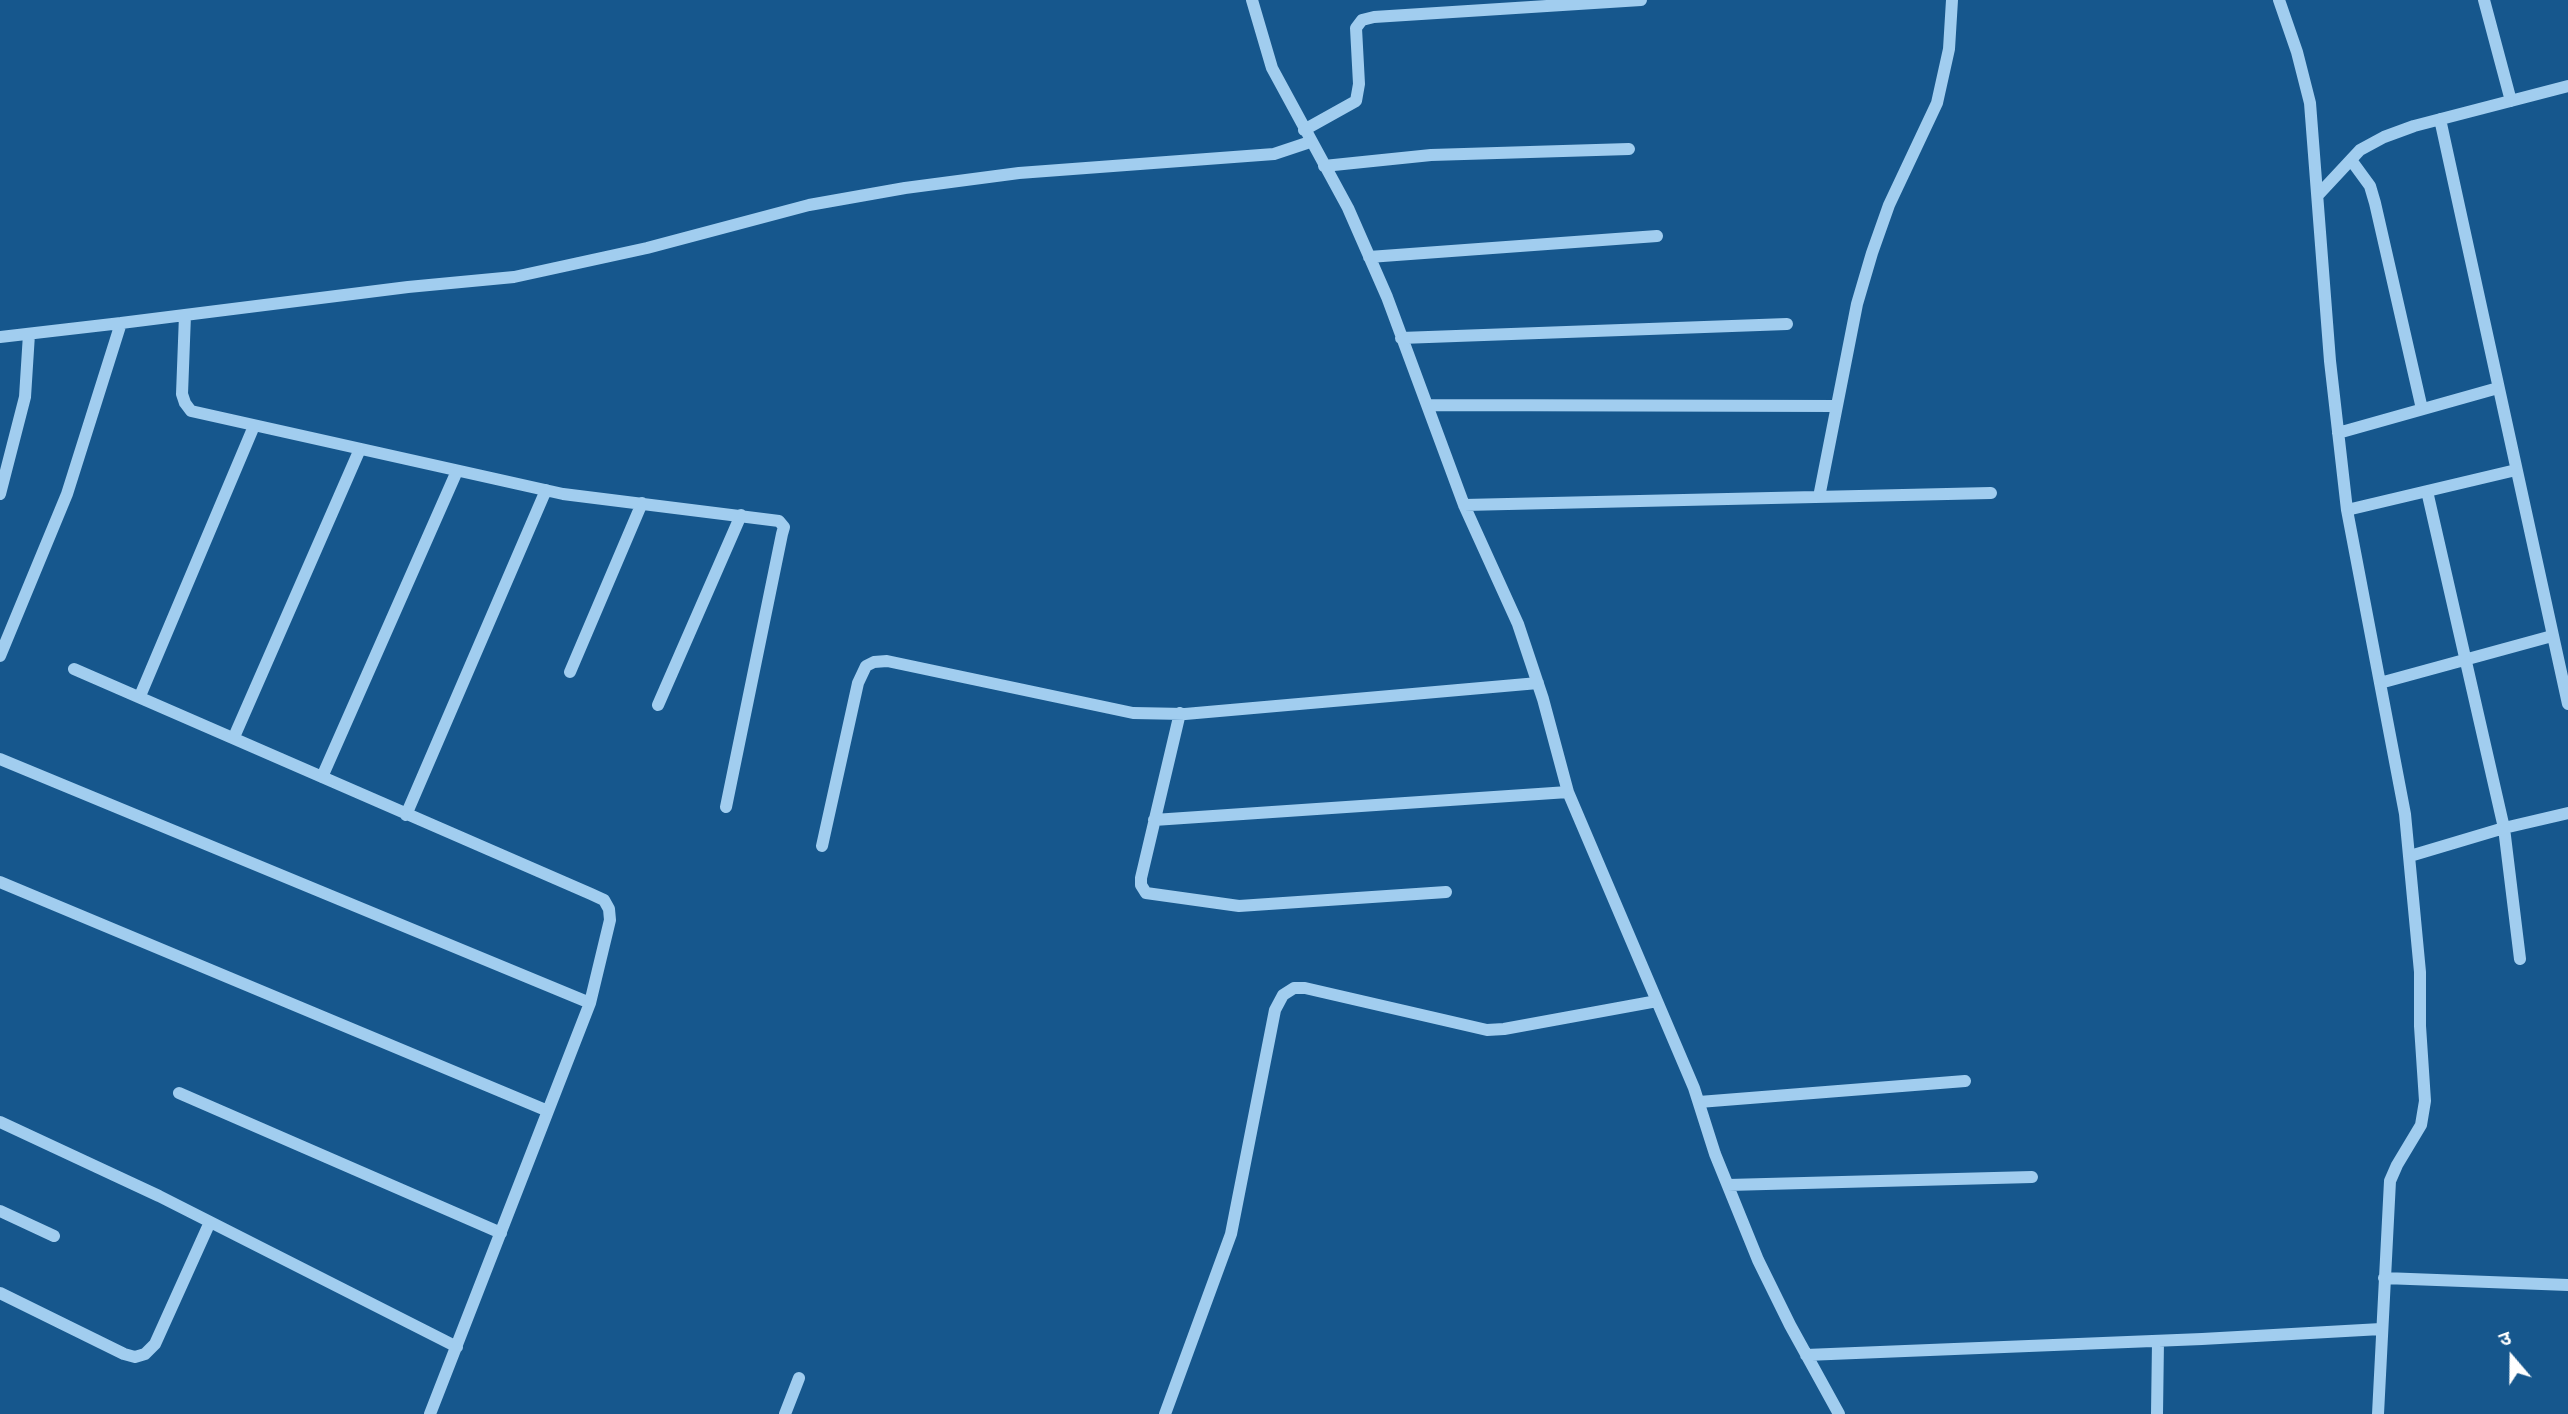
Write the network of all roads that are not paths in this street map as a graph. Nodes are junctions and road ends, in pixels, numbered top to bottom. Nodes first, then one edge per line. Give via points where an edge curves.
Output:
1 (1252, 0) edge
2 (1641, 0) edge
3 (1952, 0) edge
4 (2279, 0) edge
5 (2484, 0) edge
6 (2568, 86) edge
7 (2511, 101) junction
8 (2440, 119) junction
9 (1307, 136) junction
10 (1629, 149) dead end
11 (2351, 160) junction
12 (1324, 166) junction
13 (2319, 194) junction
14 (1657, 236) dead end
15 (1369, 257) junction
16 (185, 315) junction
17 (121, 323) junction
18 (1787, 324) dead end
19 (29, 334) junction
20 (0, 337) edge
21 (1401, 338) junction
22 (2498, 388) junction
23 (1428, 405) junction
24 (1837, 406) junction
25 (2422, 409) junction
26 (254, 426) junction
27 (2338, 433) junction
28 (360, 449) junction
29 (2516, 470) junction
30 (457, 471) junction
31 (546, 490) junction
32 (2427, 491) junction
33 (1991, 493) dead end
34 (0, 494) edge
35 (1819, 497) junction
36 (642, 503) junction
37 (1465, 505) junction
38 (2347, 510) junction
39 (741, 515) junction
40 (2552, 636) junction
41 (0, 656) edge
42 (2466, 659) junction
43 (74, 669) dead end
44 (570, 672) dead end
45 (1538, 683) junction
46 (2381, 683) junction
47 (140, 696) junction
48 (2568, 704) edge
49 (657, 705) dead end
50 (1180, 713) junction
51 (234, 737) junction
52 (0, 759) edge
53 (322, 777) junction
54 (1568, 792) junction
55 (726, 807) dead end
56 (2568, 813) edge
57 (406, 815) junction
58 (1154, 820) junction
59 (2504, 828) junction
60 (822, 845) dead end
61 (2410, 856) junction
62 (0, 882) edge
63 (1446, 892) dead end
64 (2520, 959) dead end
65 (1657, 1001) junction
66 (590, 1003) junction
67 (1965, 1081) dead end
68 (178, 1093) dead end
69 (1699, 1102) junction
70 (548, 1111) junction
71 (0, 1122) edge
72 (2032, 1177) dead end
73 (1728, 1185) junction
74 (0, 1211) edge
75 (209, 1222) junction
76 (501, 1233) junction
77 (54, 1236) dead end
78 (2384, 1278) junction
79 (2568, 1285) edge
80 (0, 1293) edge
81 (2381, 1329) junction
82 (2158, 1341) junction
83 (457, 1347) junction
84 (1806, 1355) junction
85 (799, 1378) dead end
86 (430, 1414) edge
87 (785, 1414) edge
88 (1165, 1414) edge
89 (1839, 1414) edge
90 (2157, 1414) edge
91 (2378, 1414) edge

1 - 9 street via 1272,68
2 - 9 street via 1362,20 1356,27 1356,101
3 - 24 street via 1949,49 1937,103 1872,253
4 - 13 street via 2310,103
5 - 7 street
6 - 7 street
7 - 8 street
8 - 11 street via 2384,137
8 - 22 street
9 - 12 street
9 - 16 street via 1274,154 1019,173 809,205 514,277
10 - 12 street via 1431,155
11 - 13 street
11 - 25 street via 2370,186 2375,203
12 - 15 street
13 - 27 street
14 - 15 street
15 - 21 street
16 - 17 street
16 - 26 street via 185,403 191,411
17 - 19 street
17 - 41 street via 67,494
18 - 21 street
19 - 20 street
19 - 34 street via 24,397
21 - 23 street
22 - 25 street
22 - 29 street
23 - 24 street
23 - 37 street
24 - 35 street
25 - 27 street
26 - 28 street
26 - 47 street
27 - 38 street
28 - 30 street
28 - 51 street
29 - 32 street
29 - 40 street
30 - 31 street
30 - 53 street
31 - 36 street
31 - 57 street
32 - 38 street
32 - 42 street
33 - 35 street
35 - 37 street
36 - 39 street
36 - 44 street
37 - 45 street via 1518,624
38 - 46 street
39 - 49 street
39 - 55 street via 772,519 784,527
40 - 42 street
40 - 48 street
42 - 46 street
42 - 59 street
43 - 47 street
45 - 50 street
45 - 54 street
46 - 61 street
47 - 51 street
50 - 58 street
50 - 60 street via 1133,713 874,662 866,666 858,683
51 - 53 street
52 - 66 street
53 - 57 street
54 - 58 street
54 - 65 street
56 - 59 street
57 - 66 street via 604,900 610,920
58 - 63 street via 1141,878 1146,893 1239,906
59 - 61 street
59 - 64 street
61 - 78 street via 2426,1101 2421,1125 2390,1181
62 - 70 street
65 - 69 street
65 - 88 street via 1487,1030 1305,988 1283,995 1275,1010 1231,1234
66 - 70 street
67 - 69 street
68 - 76 street
69 - 73 street
70 - 76 street
71 - 75 street
72 - 73 street
73 - 84 street via 1758,1259
74 - 77 street
75 - 80 street via 155,1344 145,1354 124,1354
75 - 83 street
76 - 83 street
78 - 79 street
78 - 81 street
81 - 82 street
81 - 91 street
82 - 84 street
82 - 90 street
83 - 86 street
84 - 89 street
85 - 87 street

